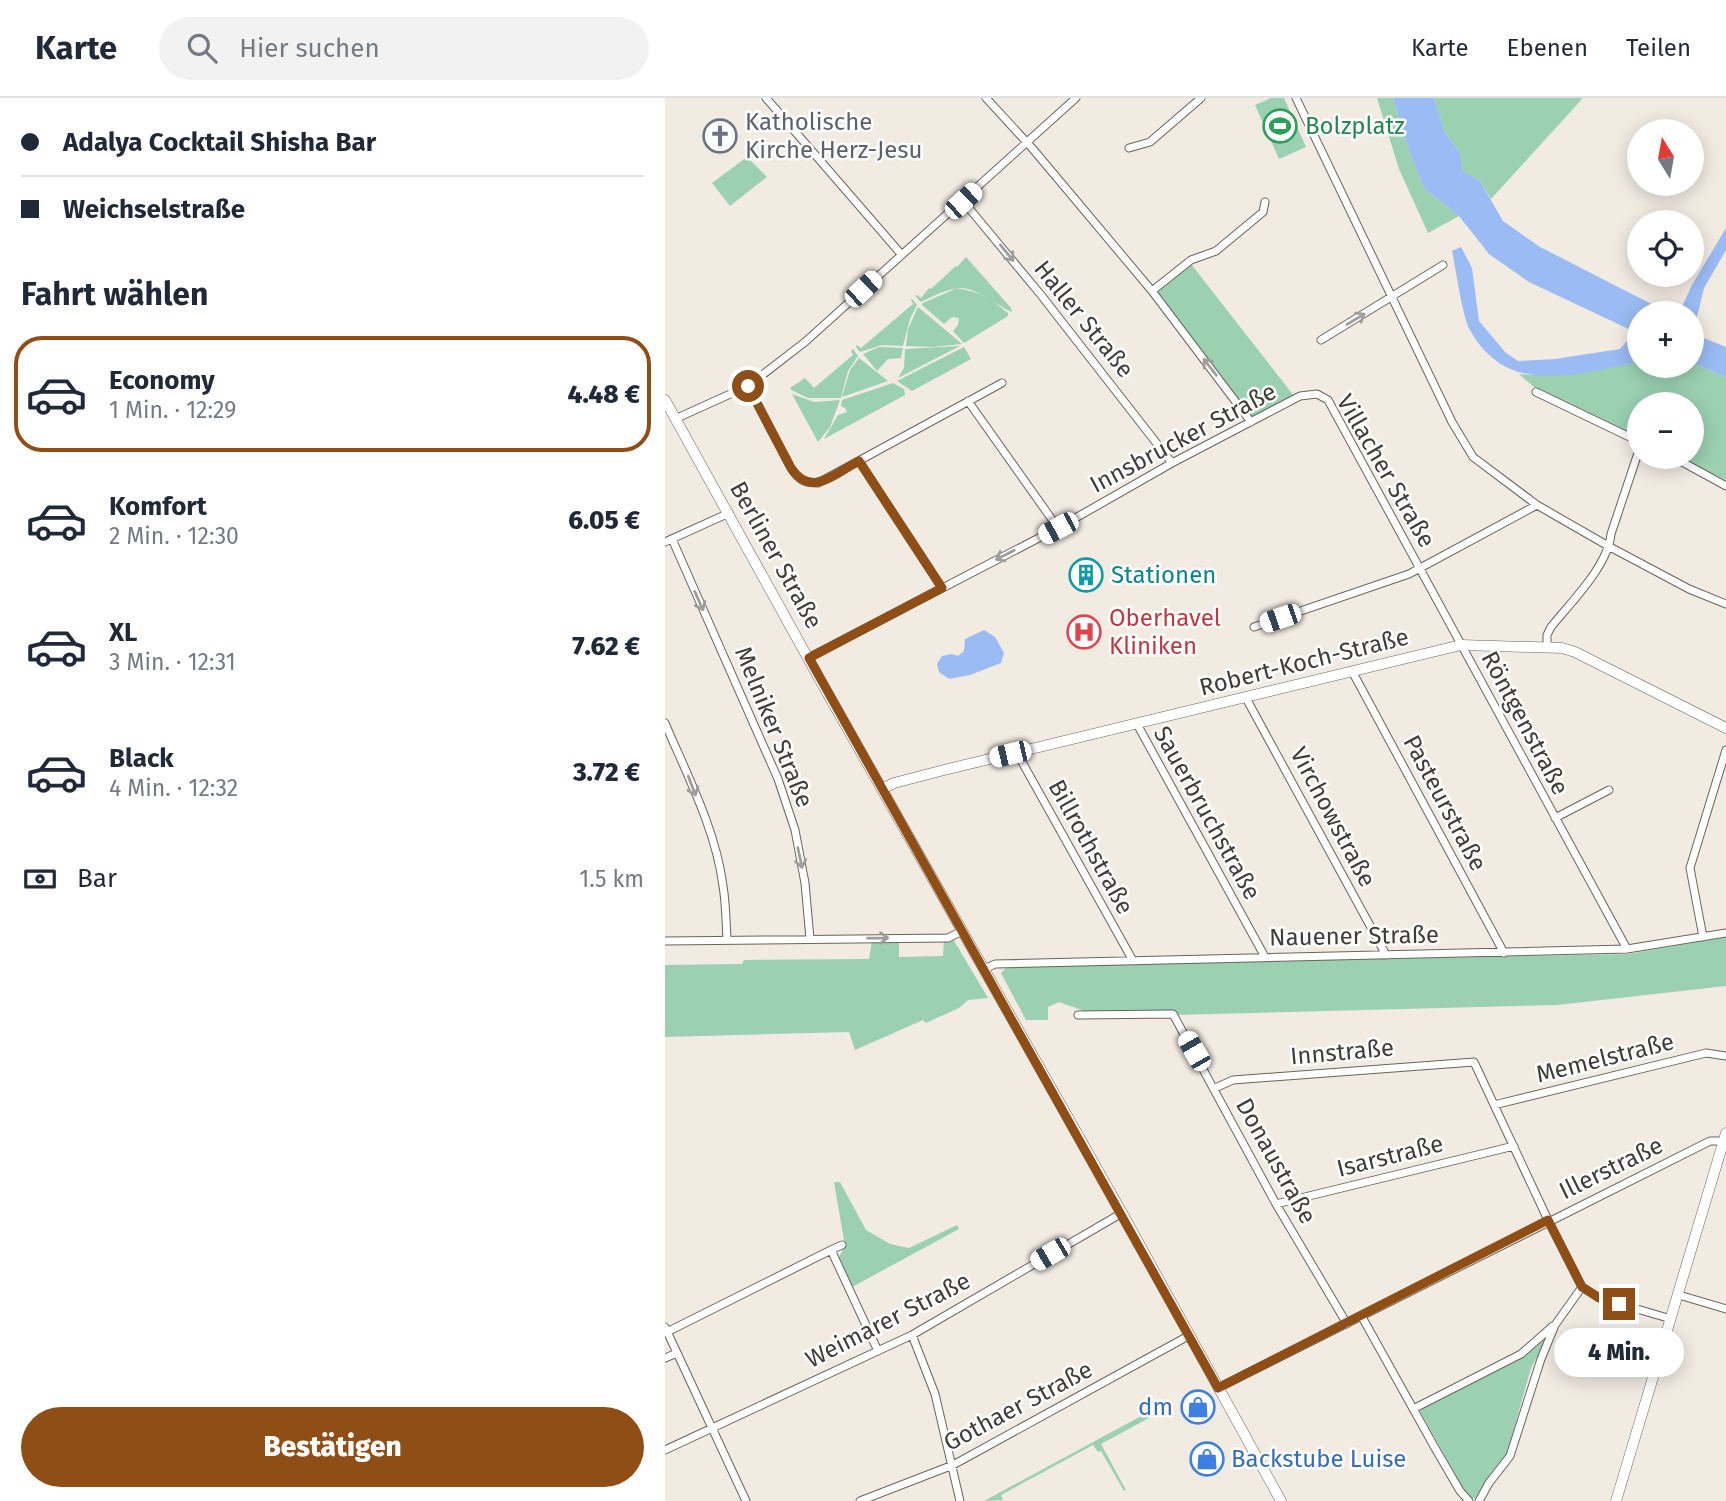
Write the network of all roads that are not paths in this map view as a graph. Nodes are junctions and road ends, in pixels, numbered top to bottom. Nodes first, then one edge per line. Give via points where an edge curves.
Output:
1 (766, 98) edge
2 (986, 98) edge
3 (1076, 98) edge
4 (1201, 98) edge
5 (1296, 98) edge
6 (1026, 143) junction
7 (1129, 148) dead end
8 (963, 201) junction
9 (1265, 202) dead end
10 (901, 254) junction
11 (1443, 265) dead end
12 (1152, 291) junction
13 (1391, 297) junction
14 (1321, 340) dead end
15 (1002, 383) dead end
16 (748, 386) junction
17 (1536, 391) dead end
18 (1317, 394) joint
19 (665, 400) edge
20 (968, 401) junction
21 (670, 422) edge
22 (1251, 422) junction
23 (1627, 437) edge
24 (859, 461) junction
25 (1173, 463) junction
26 (1632, 469) edge
27 (1696, 469) edge
28 (1726, 485) edge
29 (1537, 505) junction
30 (729, 513) junction
31 (1058, 528) junction
32 (668, 540) edge
33 (1610, 547) junction
34 (1419, 568) junction
35 (942, 588) junction
36 (1726, 604) edge
37 (1254, 627) dead end
38 (1461, 645) junction
39 (1547, 646) junction
40 (809, 658) junction
41 (1352, 671) junction
42 (1246, 698) junction
43 (665, 723) edge
44 (1136, 724) junction
45 (1726, 728) edge
46 (1726, 750) edge
47 (1017, 753) junction
48 (882, 789) junction
49 (1609, 790) dead end
50 (1555, 818) junction
51 (963, 931) junction
52 (1726, 933) edge
53 (1703, 937) junction
54 (810, 939) junction
55 (727, 940) junction
56 (665, 941) edge
57 (1627, 949) junction
58 (1504, 953) junction
59 (1385, 955) junction
60 (1265, 957) junction
61 (1132, 960) junction
62 (984, 969) junction
63 (1078, 1015) dead end
64 (1726, 1056) edge
65 (1215, 1088) junction
66 (1495, 1105) junction
67 (1725, 1137) edge
68 (1514, 1146) junction
69 (1276, 1204) junction
70 (1122, 1213) junction
71 (1548, 1220) junction
72 (842, 1245) dead end
73 (831, 1250) junction
74 (1582, 1287) junction
75 (1679, 1295) junction
76 (1726, 1309) edge
77 (1361, 1317) junction
78 (1671, 1319) junction
79 (1347, 1324) junction
80 (1555, 1325) junction
81 (666, 1330) edge
82 (912, 1335) junction
83 (1190, 1335) junction
84 (878, 1351) junction
85 (677, 1353) junction
86 (665, 1357) edge
87 (1218, 1388) junction
88 (1413, 1409) junction
89 (711, 1429) junction
90 (665, 1450) edge
91 (953, 1465) junction
92 (746, 1501) edge
93 (860, 1501) edge
94 (960, 1501) edge
95 (1281, 1501) edge
96 (1469, 1501) edge
97 (1479, 1501) edge
98 (1616, 1501) edge

1 - 10 street
2 - 6 street
3 - 6 street
4 - 7 street via 1150,142
5 - 13 street
6 - 8 street
6 - 12 street
8 - 10 street
8 -> 25 street, Haller Straße
9 - 12 street via 1263,212 1216,251 1191,260
10 - 16 street via 805,342
11 - 13 street
22 -> 12 street
14 -> 13 street
13 - 29 street via 1473,457
15 - 20 street
16 - 21 street
16 - 24 street via 797,477 818,483
17 - 23 street
18 - 22 street, Innsbrucker Straße via 1300,396
18 - 34 street, Villacher Straße via 1328,400
19 - 21 main road, Berliner Straße
20 - 24 street
20 - 31 street
21 - 30 main road, Berliner Straße
22 - 25 street, Innsbrucker Straße
24 - 35 street
25 - 31 street, Innsbrucker Straße
26 - 33 street
27 - 28 street
29 - 33 street
29 - 34 street, Villacher Straße
30 - 32 street
30 - 40 main road, Berliner Straße
31 -> 35 street, Innsbrucker Straße
32 -> 54 street, Melniker Straße via 778,779 795,830
33 - 36 street
33 - 39 street via 1551,626
34 - 37 street, Robert-Koch-Straße
34 - 38 street, Villacher Straße
35 - 40 street, Innsbrucker Straße
38 - 39 main road, Robert-Koch-Straße
38 - 41 main road, Robert-Koch-Straße
38 - 50 street, Röntgenstraße
39 - 45 main road, Robert-Koch-Straße via 1575,652
40 - 48 main road, Berliner Straße
41 - 42 main road, Robert-Koch-Straße
41 - 58 street, Pasteurstraße
42 - 44 main road, Robert-Koch-Straße
42 - 59 street, Virchowstraße
43 -> 55 street via 713,842 723,884
44 - 47 main road, Robert-Koch-Straße
44 - 60 street, Sauerbruchstraße
46 - 53 street via 1690,868
47 - 48 main road, Robert-Koch-Straße
47 - 61 street, Billrothstraße
48 - 51 main road, Berliner Straße
49 - 50 street, Röntgenstraße
50 - 57 street, Röntgenstraße
54 -> 51 street via 948,938
51 - 62 main road, Berliner Straße
52 - 53 street, Nauener Straße
53 - 57 street, Nauener Straße
54 - 55 street
55 - 56 street
57 - 58 street, Nauener Straße
58 - 59 street, Nauener Straße
59 - 60 street, Nauener Straße
60 - 61 street, Nauener Straße
61 - 62 street, Nauener Straße via 995,964
62 - 70 main road, Berliner Straße
63 - 65 street, Donaustraße via 1173,1014
64 - 66 street, Memelstraße via 1706,1052
65 - 66 street, Innstraße via 1233,1080 1474,1062
65 - 69 street, Donaustraße
66 - 68 street
67 - 71 street, Illerstraße
67 - 75 main road
68 - 69 street, Isarstraße
68 - 71 street
69 - 79 street, Donaustraße
70 - 82 street, Weimarer Straße
70 - 83 main road, Berliner Straße
71 - 74 street
71 - 77 street, Illerstraße
72 - 73 street
73 - 81 street
73 - 84 street
74 - 78 street via 1599,1298
74 - 80 street
75 - 76 street
75 - 78 main road
77 - 79 street, Illerstraße
77 - 88 street
78 - 98 main road
79 - 87 street, Illerstraße
80 - 88 street via 1521,1354
80 - 97 street via 1510,1456
81 - 85 street
82 - 84 street, Weimarer Straße
82 - 91 street via 935,1394
83 - 87 main road, Berliner Straße
83 - 91 street, Gothaer Straße
84 - 89 street, Weimarer Straße
85 - 86 street
85 - 89 street
87 - 95 main road, Berliner Straße
88 - 96 street
89 - 90 street, Weimarer Straße
89 - 92 street
91 - 93 street, Gothaer Straße
91 - 94 street
96 - 97 street

